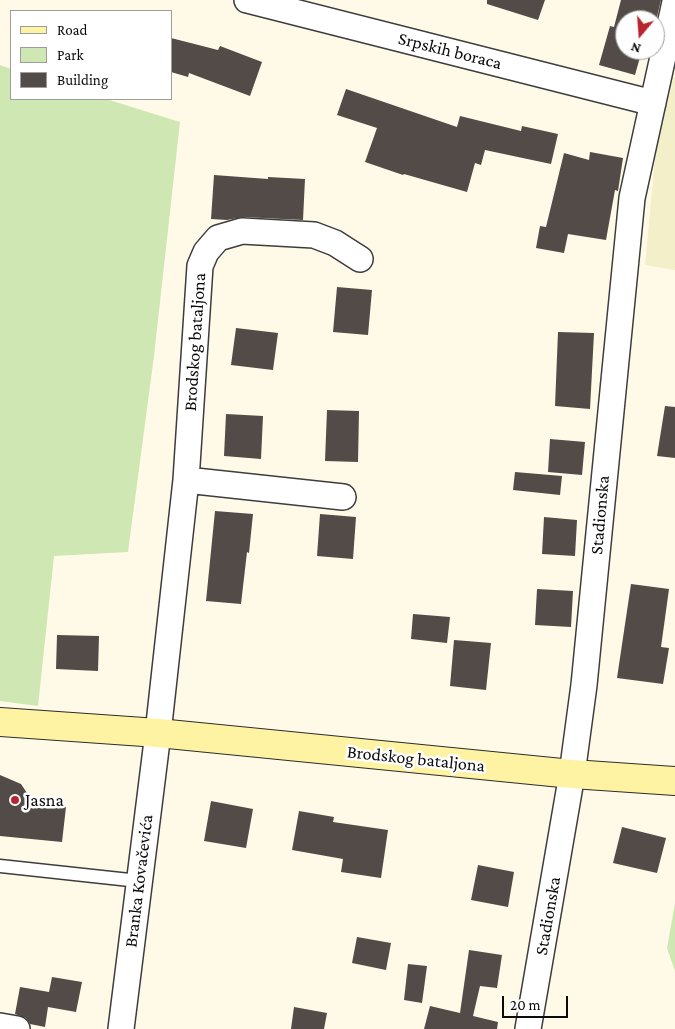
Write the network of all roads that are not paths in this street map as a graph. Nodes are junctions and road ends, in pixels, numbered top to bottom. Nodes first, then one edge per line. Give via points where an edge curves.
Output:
1 (246, 0) edge
2 (675, 2) edge
3 (653, 102) junction
4 (360, 259) dead end
5 (186, 480) junction
6 (343, 497) dead end
7 (0, 722) edge
8 (158, 733) junction
9 (572, 774) junction
10 (675, 781) edge
11 (0, 866) edge
12 (139, 881) junction
13 (0, 1026) edge
14 (17, 1029) edge
15 (122, 1029) edge
16 (528, 1029) edge

1 - 3 street, Srpskih boraca
2 - 3 street, Stadionska
3 - 9 street, Stadionska via 632,198 584,685
4 - 5 street, Brodskog bataljona via 314,234 242,231 218,238 206,252 200,266
5 - 6 street
5 - 8 street, Brodskog bataljona
7 - 8 street, Brodskog bataljona
8 - 9 street, Brodskog bataljona
8 - 12 street, Branka Kovačevića
9 - 10 street, Brodskog bataljona
9 - 16 street, Stadionska
11 - 12 lane
12 - 15 street, Branka Kovačevića
13 - 14 street

